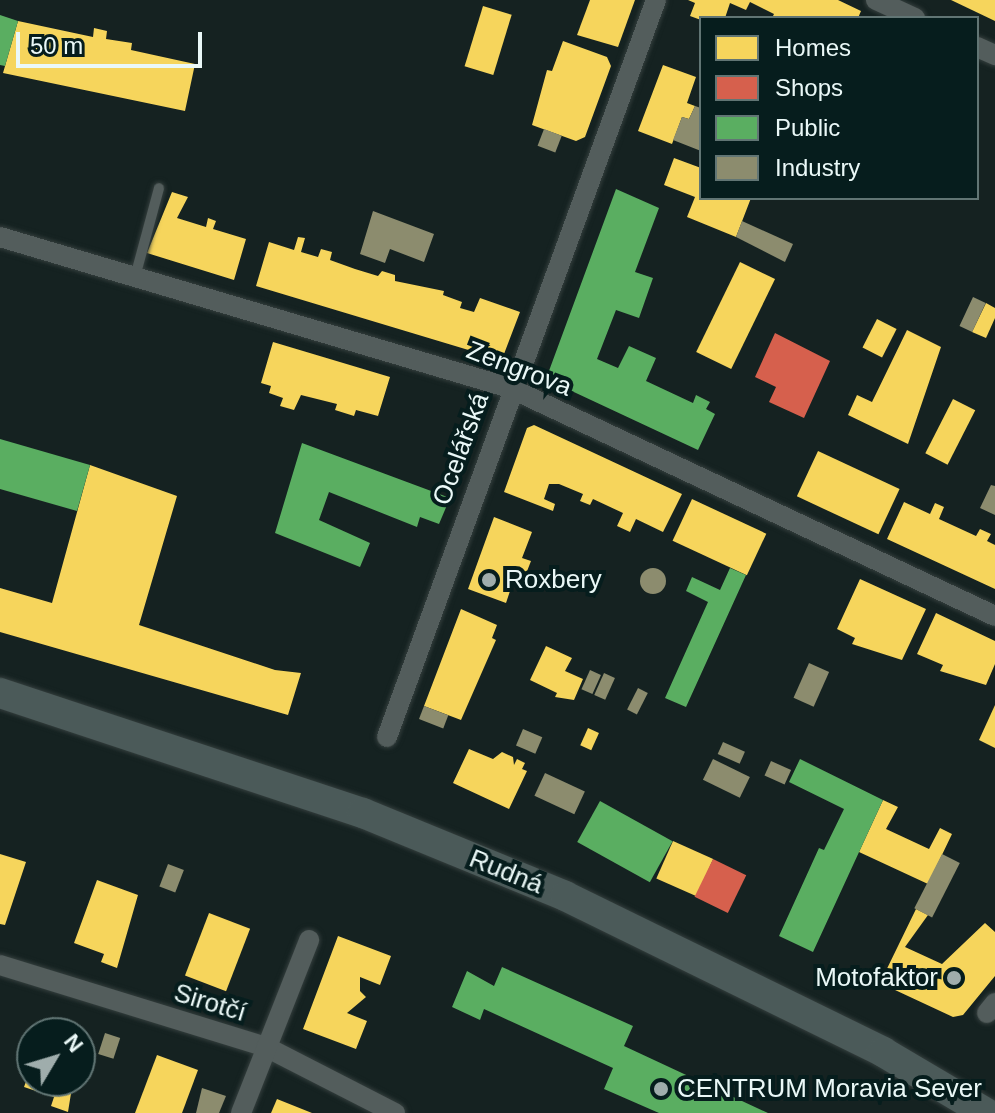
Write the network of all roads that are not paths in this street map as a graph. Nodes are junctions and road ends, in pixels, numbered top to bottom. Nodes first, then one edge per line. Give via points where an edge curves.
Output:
1 (656, 0) edge
2 (876, 0) edge
3 (911, 16) edge
4 (159, 188) dead end
5 (0, 237) edge
6 (135, 277) junction
7 (510, 388) junction
8 (995, 616) edge
9 (0, 693) edge
10 (387, 737) dead end
11 (309, 940) dead end
12 (0, 965) edge
13 (266, 1047) junction
14 (241, 1113) edge
15 (395, 1113) edge
16 (986, 1113) edge

1 - 7 street, Ocelářská
2 - 3 street
4 - 6 lane
5 - 6 street, Zengrova
6 - 7 street, Zengrova
7 - 8 street, Zengrova
7 - 10 street, Ocelářská
9 - 16 main road, Rudná via 363,813 565,896 883,1052
11 - 13 street
12 - 13 street, Sirotčí
13 - 14 street
13 - 15 street, Sirotčí

